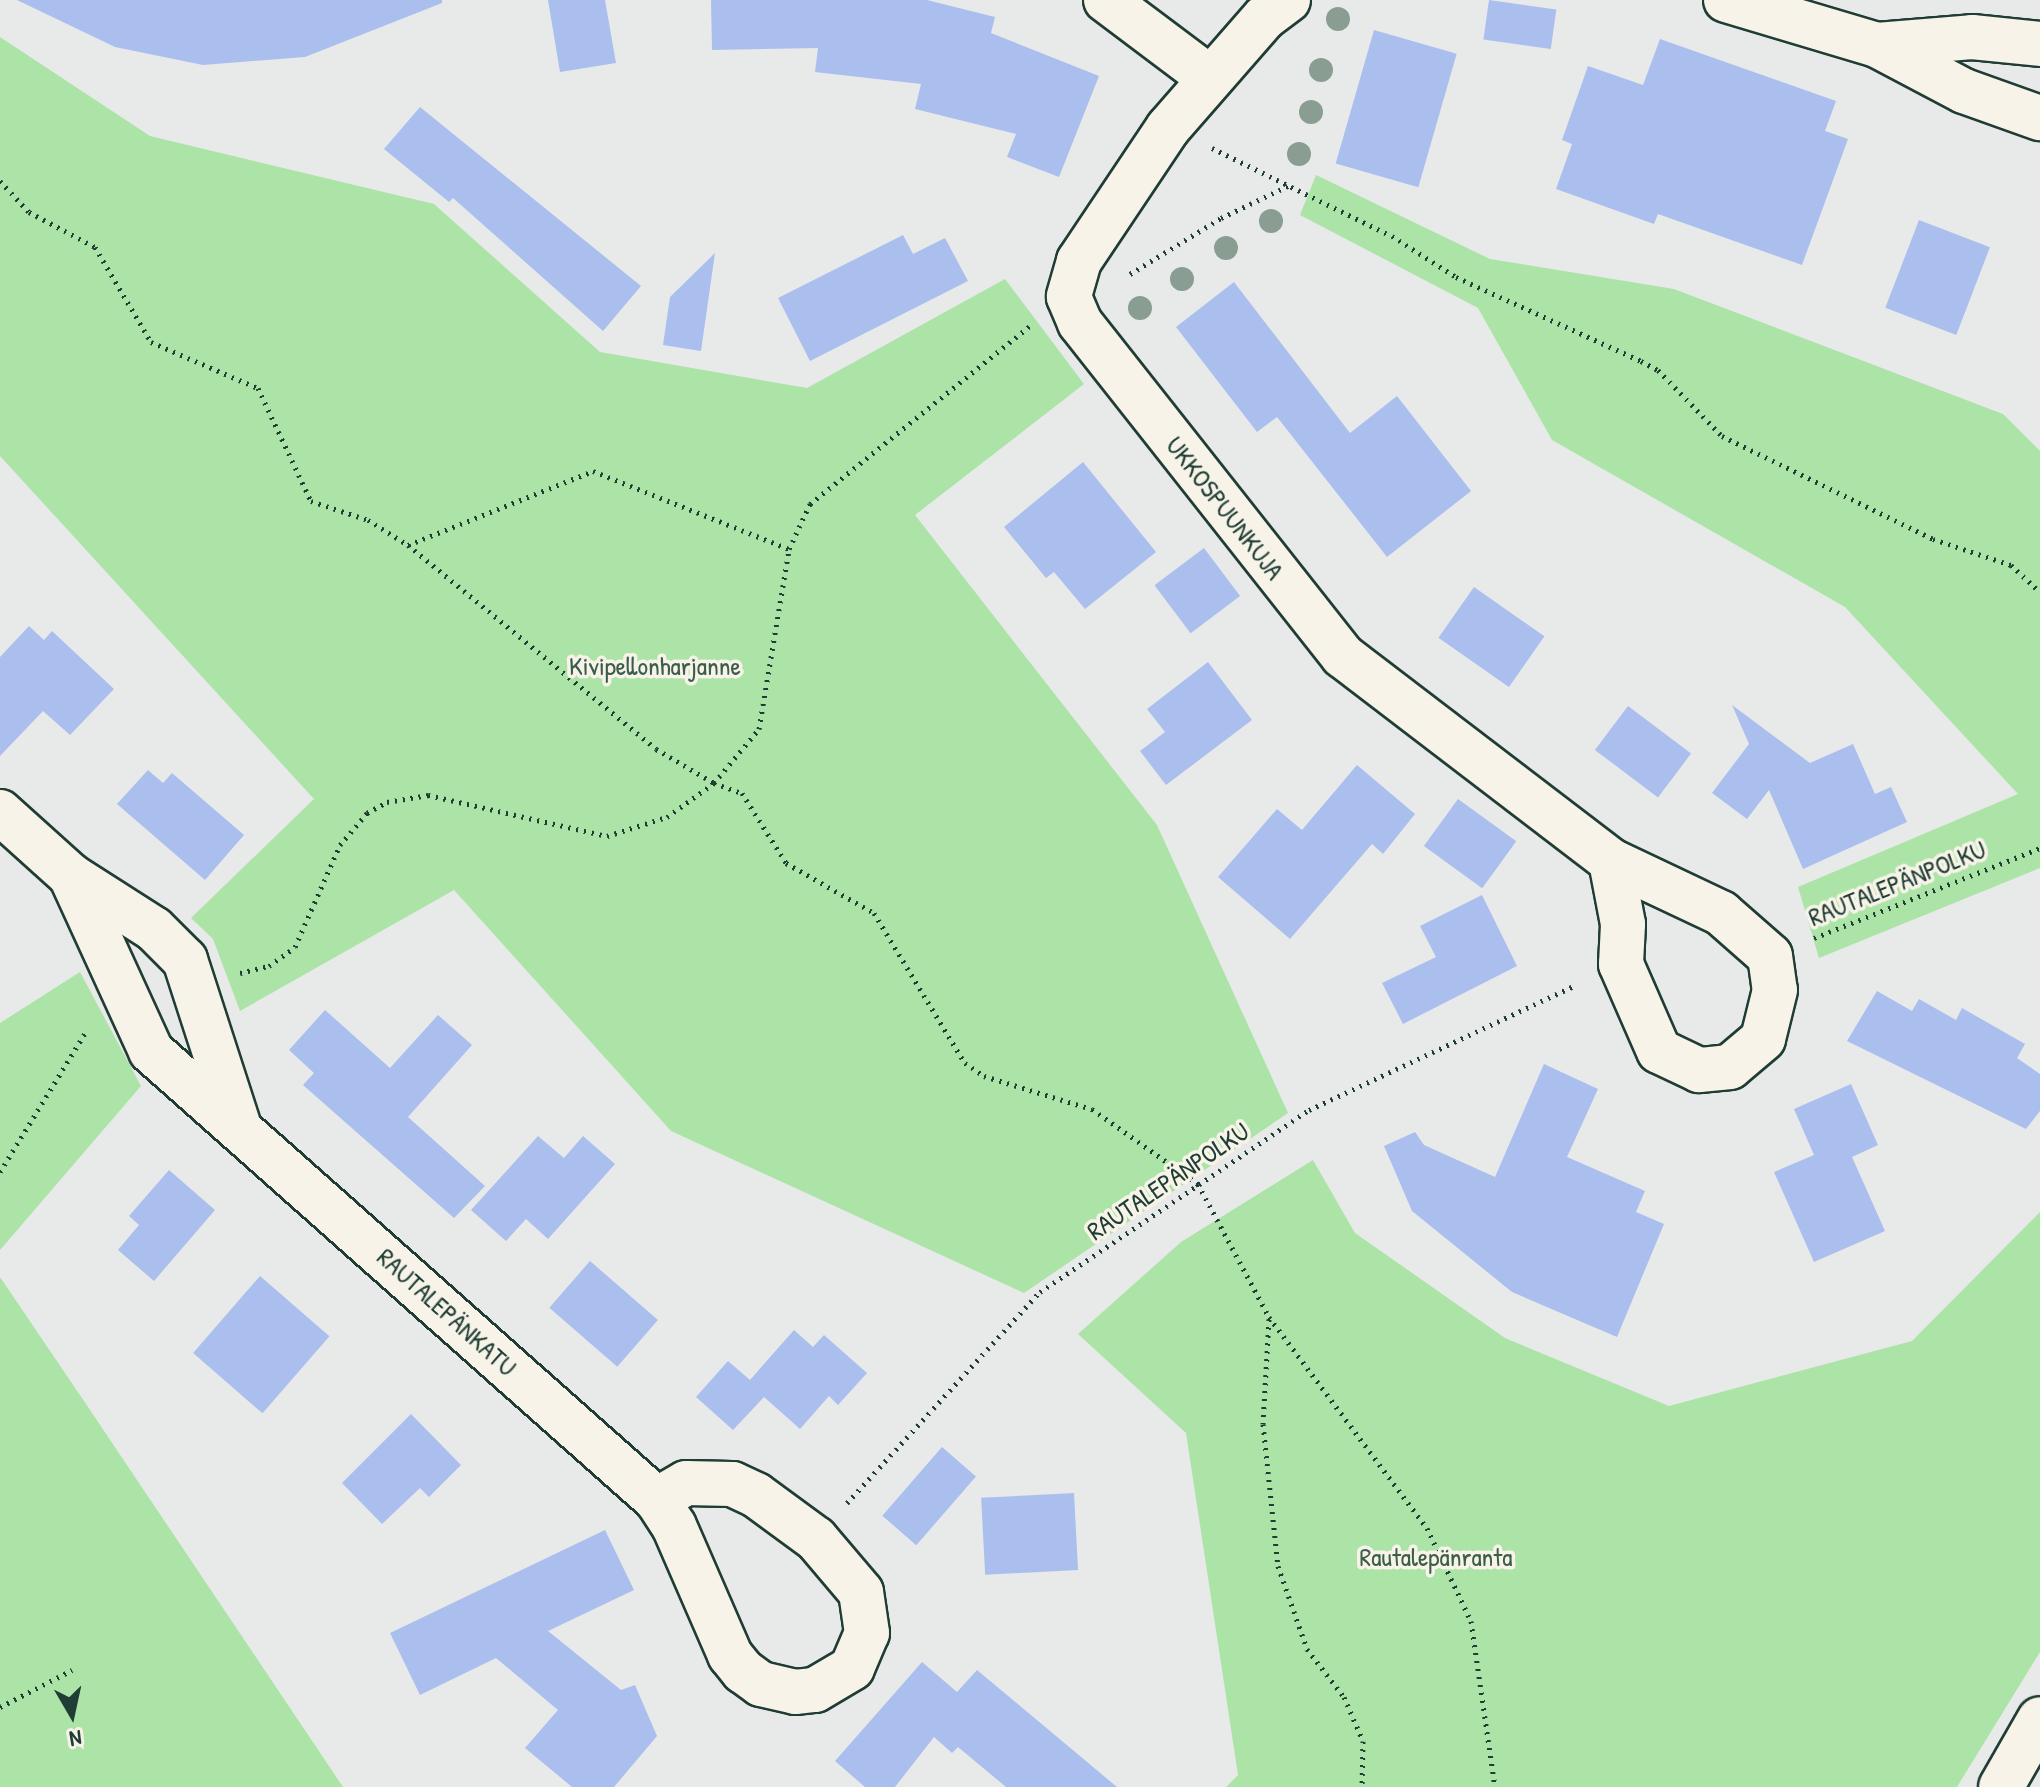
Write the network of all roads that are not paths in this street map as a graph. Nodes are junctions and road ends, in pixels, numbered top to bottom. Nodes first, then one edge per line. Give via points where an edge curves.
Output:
1 (1106, 0) edge
2 (1288, 0) edge
3 (1726, 0) edge
4 (2040, 44) edge
5 (1877, 45) junction
6 (1210, 78) junction
7 (2040, 118) edge
8 (0, 812) edge
9 (1611, 861) junction
10 (71, 876) junction
11 (238, 1124) junction
12 (657, 1500) junction
13 (2040, 1719) edge
14 (2001, 1787) edge

1 - 6 street
2 - 6 street via 1264,18
3 - 5 street
4 - 5 street via 1972,37
5 - 7 street via 1964,91
6 - 9 street, UKKOSPUUNKUJA via 1168,128 1079,261 1069,297 1080,323 1343,656
8 - 10 street, RAUTALEPÄNKATU
9 - 9 street, UKKOSPUUNKUJA via 1623,924 1621,964 1659,1051 1699,1070 1730,1067 1763,1039 1775,990 1770,956 1721,913
10 - 11 street, RAUTALEPÄNKATU via 151,1051
10 - 11 street, RAUTALEPÄNKATU via 154,929 185,960
11 - 12 street, RAUTALEPÄNKATU
12 - 12 street, RAUTALEPÄNKATU via 674,1526 730,1655 743,1671 778,1690 815,1690 837,1680 863,1652 867,1614 861,1592 816,1539 732,1484 686,1483
13 - 14 street

